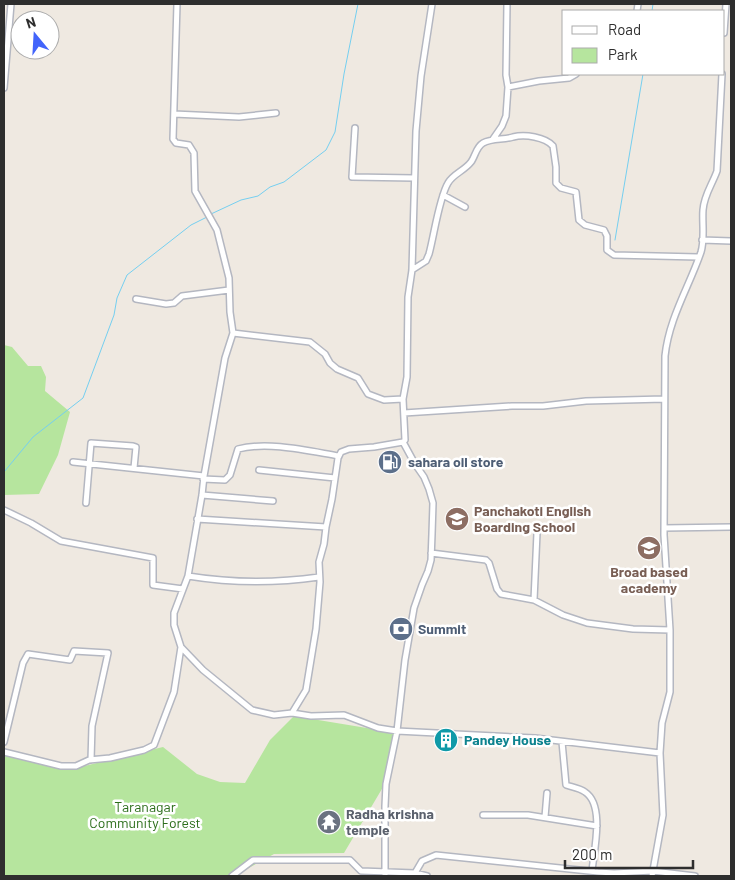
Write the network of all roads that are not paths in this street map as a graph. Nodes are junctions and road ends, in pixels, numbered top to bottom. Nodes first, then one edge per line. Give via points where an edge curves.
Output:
1 (11, 4) edge
2 (177, 4) edge
3 (432, 4) edge
4 (507, 4) edge
5 (726, 4) edge
6 (725, 18) edge
7 (574, 75) edge
8 (722, 75) edge
9 (508, 87) junction
10 (4, 88) edge
11 (276, 113) dead end
12 (174, 114) junction
13 (354, 128) dead end
14 (493, 139) junction
15 (414, 178) junction
16 (443, 196) junction
17 (465, 207) dead end
18 (702, 240) junction
19 (731, 240) edge
20 (698, 257) junction
21 (412, 270) junction
22 (229, 290) junction
23 (136, 299) dead end
24 (232, 333) junction
25 (664, 399) junction
26 (404, 400) junction
27 (404, 413) junction
28 (404, 442) junction
29 (339, 456) junction
30 (73, 462) dead end
31 (88, 463) junction
32 (134, 468) junction
33 (259, 470) dead end
34 (203, 478) junction
35 (335, 478) junction
36 (202, 495) junction
37 (273, 501) dead end
38 (86, 503) dead end
39 (4, 510) edge
40 (197, 519) junction
41 (326, 527) junction
42 (731, 527) edge
43 (664, 528) junction
44 (537, 533) dead end
45 (431, 553) junction
46 (188, 576) junction
47 (319, 577) junction
48 (183, 589) junction
49 (534, 600) junction
50 (670, 630) junction
51 (181, 646) junction
52 (292, 713) junction
53 (397, 732) junction
54 (4, 742) edge
55 (562, 742) junction
56 (4, 752) edge
57 (660, 753) junction
58 (91, 760) junction
59 (547, 793) dead end
60 (483, 815) dead end
61 (545, 817) junction
62 (597, 826) junction
63 (592, 871) junction
64 (415, 873) junction
65 (384, 874) edge
66 (653, 874) edge
67 (232, 876) edge
68 (427, 876) edge
69 (695, 876) edge

1 - 10 street
2 - 12 street
3 - 15 street via 420,84
4 - 9 street
5 - 6 street
7 - 9 street
8 - 18 street via 718,171 705,195
9 - 14 street via 506,116
11 - 12 street via 239,117
12 - 22 street via 173,139 192,148 195,191 216,230 229,278
13 - 15 street via 352,177
14 - 16 street via 482,144 467,167 448,182
14 - 20 street via 518,136 551,143 555,150 556,182 561,188 576,192 579,220 604,230 607,250 614,255
15 - 21 street
16 - 17 street
16 - 21 street via 429,254 426,261
18 - 19 street
18 - 20 street
20 - 25 street via 667,340
21 - 26 street
22 - 23 street via 182,296 174,303 166,304
22 - 24 street
24 - 26 street via 310,342 337,369 358,378 368,394 384,400
24 - 34 street
25 - 27 street
25 - 43 street
26 - 27 street
27 - 28 street
28 - 29 street via 349,449
28 - 45 street via 424,477 433,503
29 - 34 street via 247,446 238,449 230,475 224,480
29 - 35 street
30 - 31 street
31 - 32 street
31 - 32 street via 91,443 123,444 136,447
31 - 38 street
32 - 34 street
33 - 35 street
34 - 36 street
35 - 41 street
36 - 37 street
36 - 40 street
39 - 48 street via 62,541 153,558 152,585
40 - 41 street
40 - 46 street
41 - 47 street
42 - 43 street
43 - 50 street
44 - 49 street
45 - 49 street via 486,560 501,594
45 - 53 street via 414,608
46 - 47 street via 265,581
46 - 48 street
47 - 52 street via 316,629 306,690
48 - 51 street via 174,613
49 - 50 street via 587,623 633,630
50 - 57 street via 670,696 662,723
51 - 52 street via 203,670 252,710 274,715
51 - 58 street via 174,692 154,745 144,750
52 - 53 street via 344,715
53 - 55 street
53 - 65 street via 386,784
54 - 58 street via 28,654 70,660 74,651 108,653 92,726
55 - 57 street
55 - 62 street via 564,782 566,786 584,791 593,800
56 - 58 street via 61,766 76,766
57 - 66 street via 663,815
59 - 61 street
60 - 61 street
61 - 62 street
62 - 63 street
63 - 64 street via 436,855 422,861
63 - 66 street
64 - 65 street
64 - 68 street
65 - 67 street via 361,871 350,860 253,860
66 - 69 street

